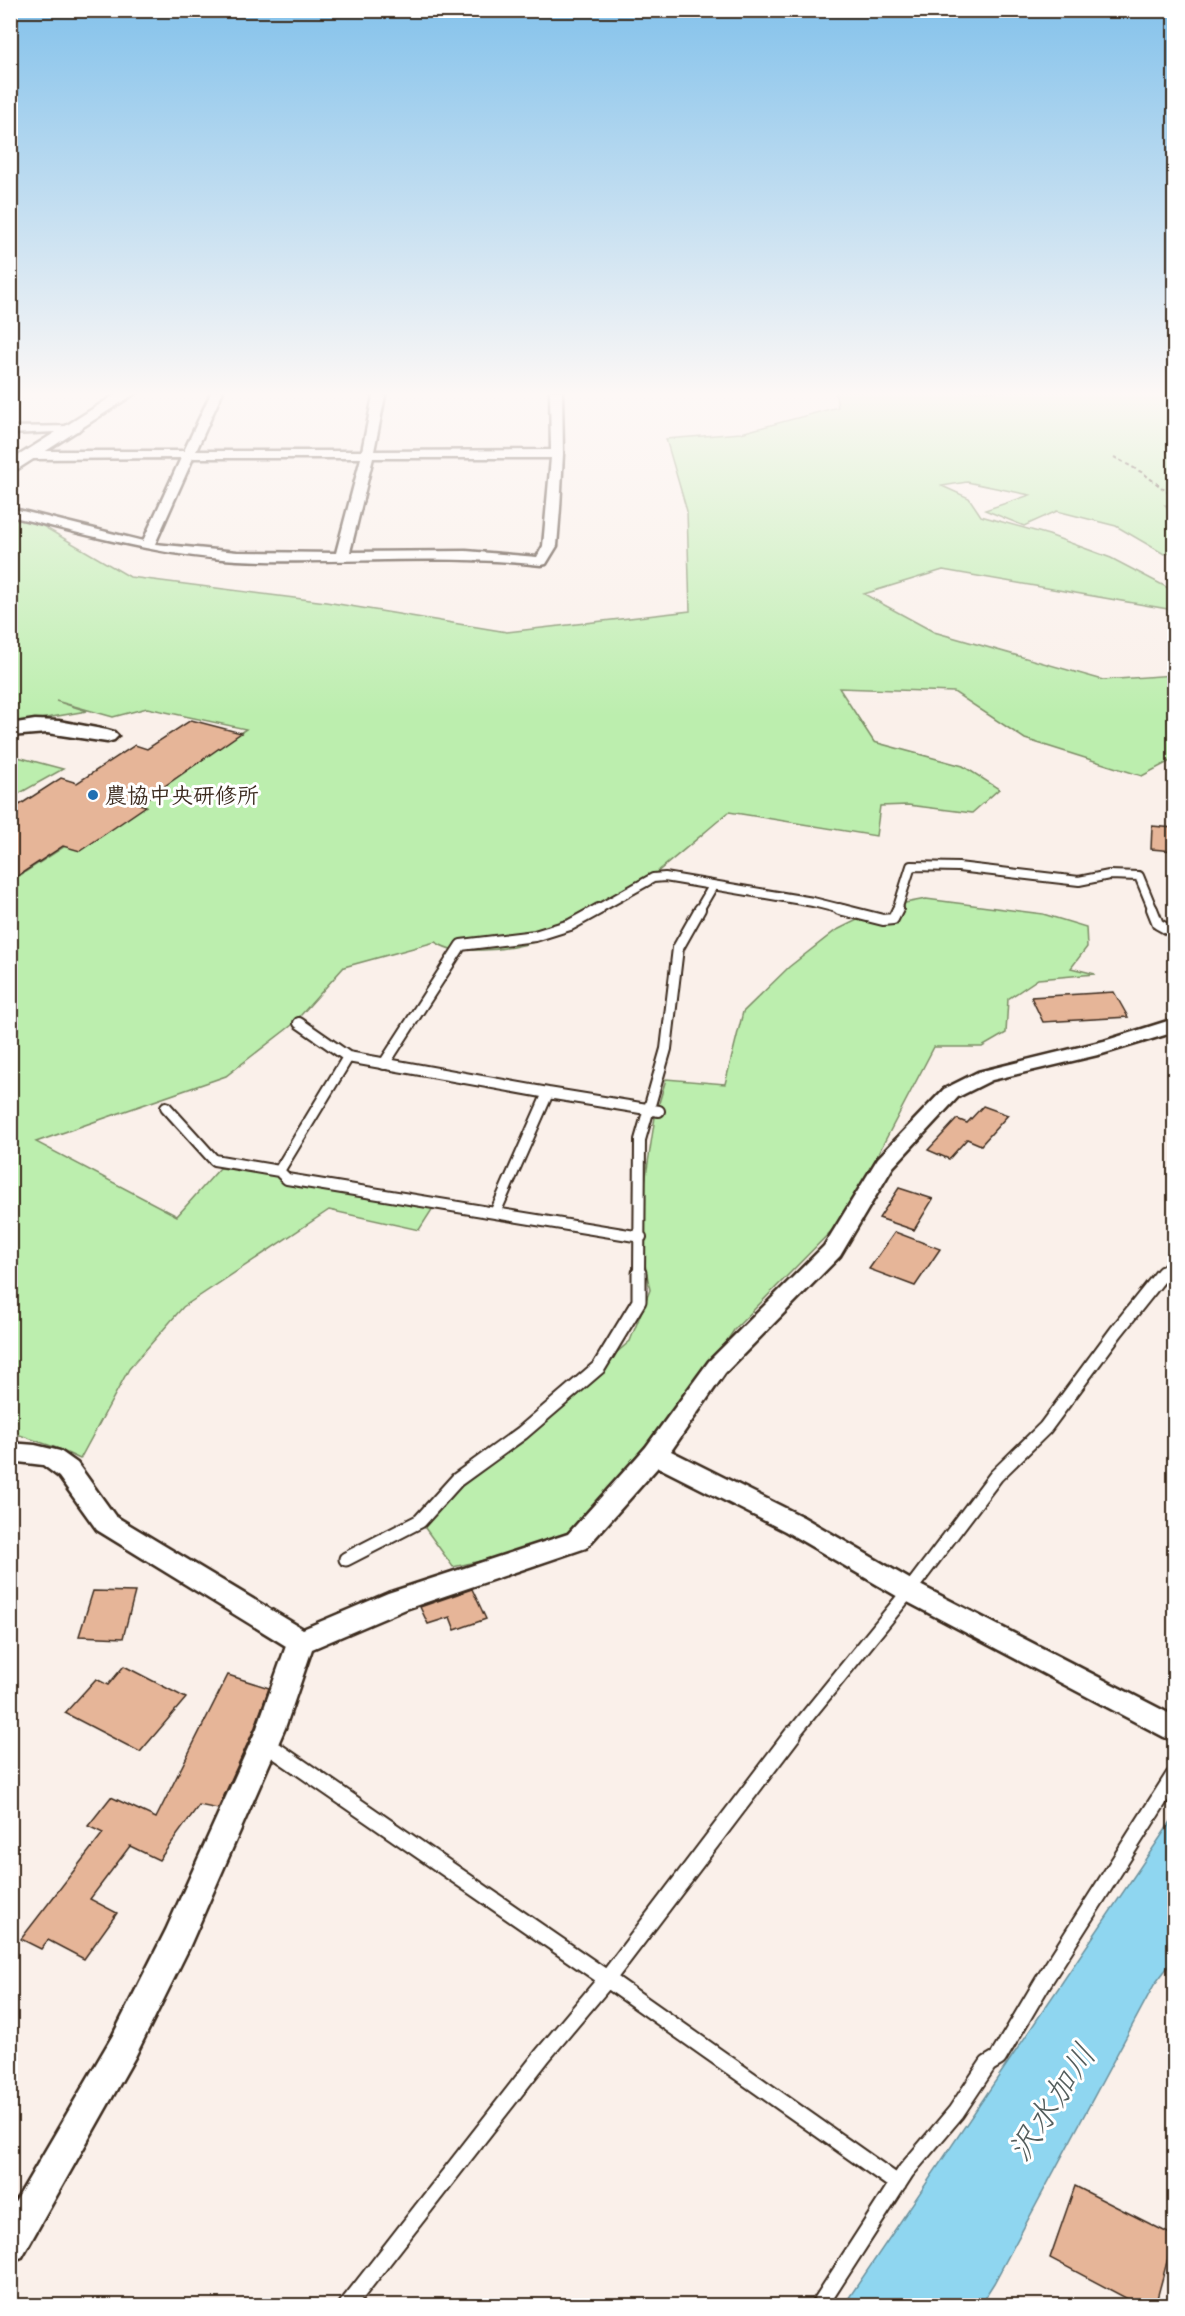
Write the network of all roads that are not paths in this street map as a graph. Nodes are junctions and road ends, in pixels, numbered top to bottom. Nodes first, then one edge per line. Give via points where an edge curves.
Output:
1 (168, 499) edge
2 (356, 499) edge
3 (554, 499) edge
4 (10, 512) edge
5 (147, 546) junction
6 (342, 556) junction
7 (10, 730) edge
8 (107, 736) dead end
9 (712, 886) junction
10 (1174, 933) edge
11 (299, 1023) dead end
12 (1174, 1025) edge
13 (348, 1057) junction
14 (384, 1064) junction
15 (548, 1093) junction
16 (166, 1107) dead end
17 (654, 1110) junction
18 (279, 1171) junction
19 (495, 1214) junction
20 (641, 1237) junction
21 (1174, 1260) edge
22 (10, 1452) edge
23 (655, 1454) junction
24 (346, 1559) dead end
25 (909, 1591) junction
26 (301, 1642) junction
27 (1174, 1729) edge
28 (264, 1743) junction
29 (1174, 1776) edge
30 (607, 1979) junction
31 (898, 2184) junction
32 (10, 2245) edge
33 (346, 2306) edge
34 (819, 2306) edge

1 - 5 street
2 - 6 street
3 - 6 street via 550,546 541,561
4 - 5 street
5 - 6 street via 240,556
7 - 8 street via 52,726
9 - 10 lane via 813,902 883,920 893,919 912,866 958,867 1080,881 1126,874 1139,876 1158,924
9 - 14 lane via 653,878 570,925 535,936 461,945
9 - 17 lane via 678,948
11 - 13 lane
12 - 23 street via 1133,1041 985,1076 951,1093 885,1163 832,1251 717,1367
13 - 14 lane
13 - 18 lane
14 - 15 lane
15 - 17 lane
15 - 19 lane
16 - 18 lane via 214,1160
17 - 20 lane via 640,1140
18 - 19 lane via 287,1179
19 - 20 lane
20 - 24 lane via 639,1300 599,1367 522,1433 457,1480 420,1521
21 - 25 lane via 1045,1428 996,1476
22 - 26 street via 51,1458 69,1470 106,1523
23 - 25 street via 794,1524
23 - 26 street via 577,1541 397,1601
25 - 27 street
25 - 30 lane via 769,1764
26 - 28 street
28 - 30 lane
28 - 32 street via 177,1940 124,2046
29 - 31 lane via 999,2058 988,2064 956,2112
30 - 31 lane
30 - 33 lane
31 - 34 lane

